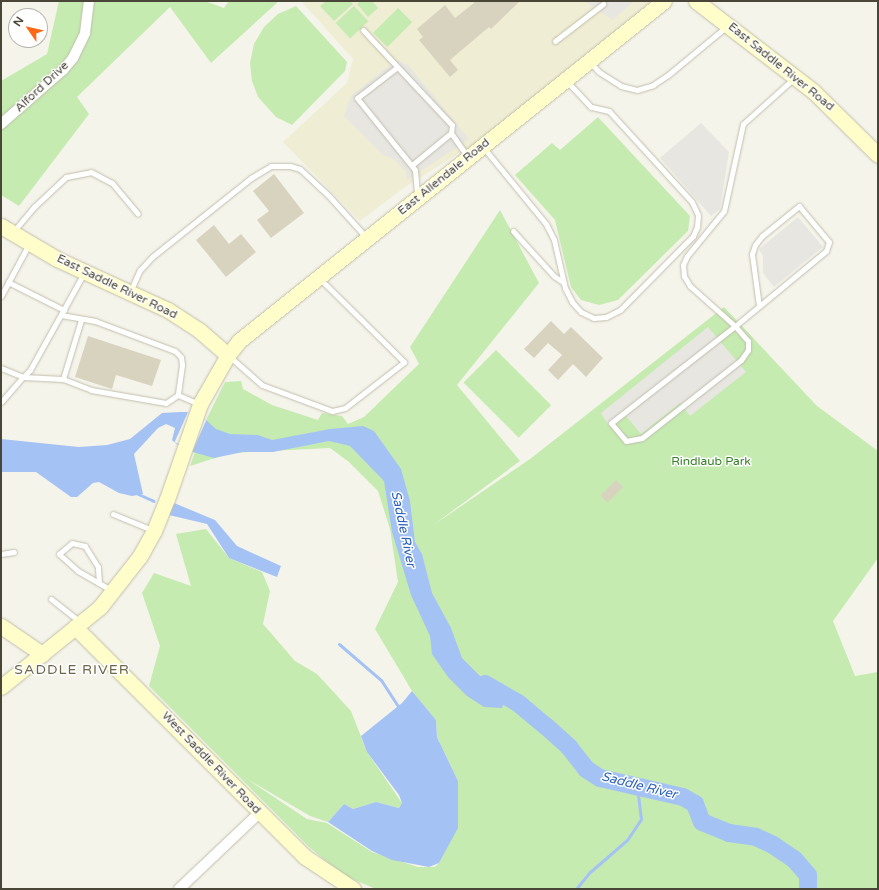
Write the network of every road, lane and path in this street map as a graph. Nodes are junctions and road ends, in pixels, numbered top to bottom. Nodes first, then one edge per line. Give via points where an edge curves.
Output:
1 (89, 1) edge
2 (664, 1) edge
3 (696, 1) edge
4 (603, 4) dead end
5 (730, 24) junction
6 (363, 30) dead end
7 (555, 41) dead end
8 (589, 61) junction
9 (396, 68) junction
10 (796, 76) junction
11 (566, 80) junction
12 (1, 124) edge
13 (451, 133) junction
14 (483, 146) junction
15 (878, 155) edge
16 (469, 157) junction
17 (412, 165) junction
18 (417, 200) junction
19 (138, 214) dead end
20 (7, 229) edge
21 (513, 231) dead end
22 (367, 238) junction
23 (29, 243) junction
24 (84, 272) junction
25 (318, 276) junction
26 (8, 282) junction
27 (563, 282) junction
28 (129, 292) junction
29 (1, 296) edge
30 (759, 306) junction
31 (64, 310) junction
32 (61, 315) junction
33 (81, 320) junction
34 (735, 326) junction
35 (228, 355) junction
36 (1, 368) edge
37 (24, 377) junction
38 (63, 379) junction
39 (178, 395) junction
40 (1, 402) edge
41 (198, 409) junction
42 (113, 514) dead end
43 (154, 531) junction
44 (14, 552) dead end
45 (1, 554) edge
46 (99, 583) junction
47 (114, 592) junction
48 (51, 599) dead end
49 (78, 625) junction
50 (1, 626) edge
51 (42, 654) junction
52 (1, 687) edge
53 (259, 812) junction
54 (179, 889) edge
55 (353, 889) edge

1 - 12 street, Alford Drive via 85,33 73,58 63,70
2 - 8 main road, East Allendale Road
3 - 5 main road, East Saddle River Road
4 - 7 lane
5 - 8 lane via 663,78 637,90 621,86 599,72
5 - 10 main road, East Saddle River Road
6 - 9 lane
8 - 11 main road, East Allendale Road
9 - 13 lane via 401,67 452,125
9 - 17 lane via 357,98
10 - 15 main road, East Saddle River Road via 830,105
10 - 34 lane via 743,124 724,211 687,256 683,265 684,276 690,286
11 - 14 main road, East Allendale Road
11 - 27 lane via 591,107 608,111 692,202 698,215 698,227 693,236 635,297 613,314 594,318 581,312 572,302
13 - 16 lane
13 - 17 lane
14 - 16 main road, East Allendale Road
14 - 27 lane via 546,224 554,240
16 - 18 main road, East Allendale Road
17 - 18 lane via 417,176
18 - 22 main road, East Allendale Road
19 - 20 lane via 112,183 91,172 66,177
20 - 23 main road, East Saddle River Road
21 - 27 lane via 554,276
22 - 25 main road, East Allendale Road
22 - 28 lane via 300,169 271,166 251,178 152,257 140,270
23 - 24 main road, East Saddle River Road
23 - 26 lane
24 - 28 main road, East Saddle River Road
24 - 31 lane
25 - 35 main road, East Allendale Road via 245,335
25 - 35 lane via 404,362 345,408 332,411 262,385
26 - 29 lane
26 - 31 lane
28 - 35 main road, East Saddle River Road via 180,316
30 - 30 lane via 752,254 755,245 762,236 799,206 829,242 826,251
30 - 34 lane
31 - 32 lane
32 - 33 lane
32 - 37 lane
33 - 38 lane
33 - 39 lane via 95,321 175,351 181,357 182,365
34 - 34 lane via 611,423 626,441 642,438 741,360 748,350 748,341
35 - 41 main road, East Allendale Road
36 - 37 lane
37 - 38 lane
37 - 40 lane
38 - 39 lane via 91,390 166,403
39 - 41 lane
41 - 43 main road, East Allendale Road
42 - 43 lane
43 - 47 main road
44 - 45 lane
46 - 46 lane via 98,567 85,546 72,543 59,554 78,571
46 - 47 lane
47 - 49 main road
48 - 49 lane
49 - 51 main road
49 - 53 main road, West Saddle River Road
50 - 51 main road
51 - 52 main road
53 - 54 street
53 - 55 main road, West Saddle River Road via 305,857

